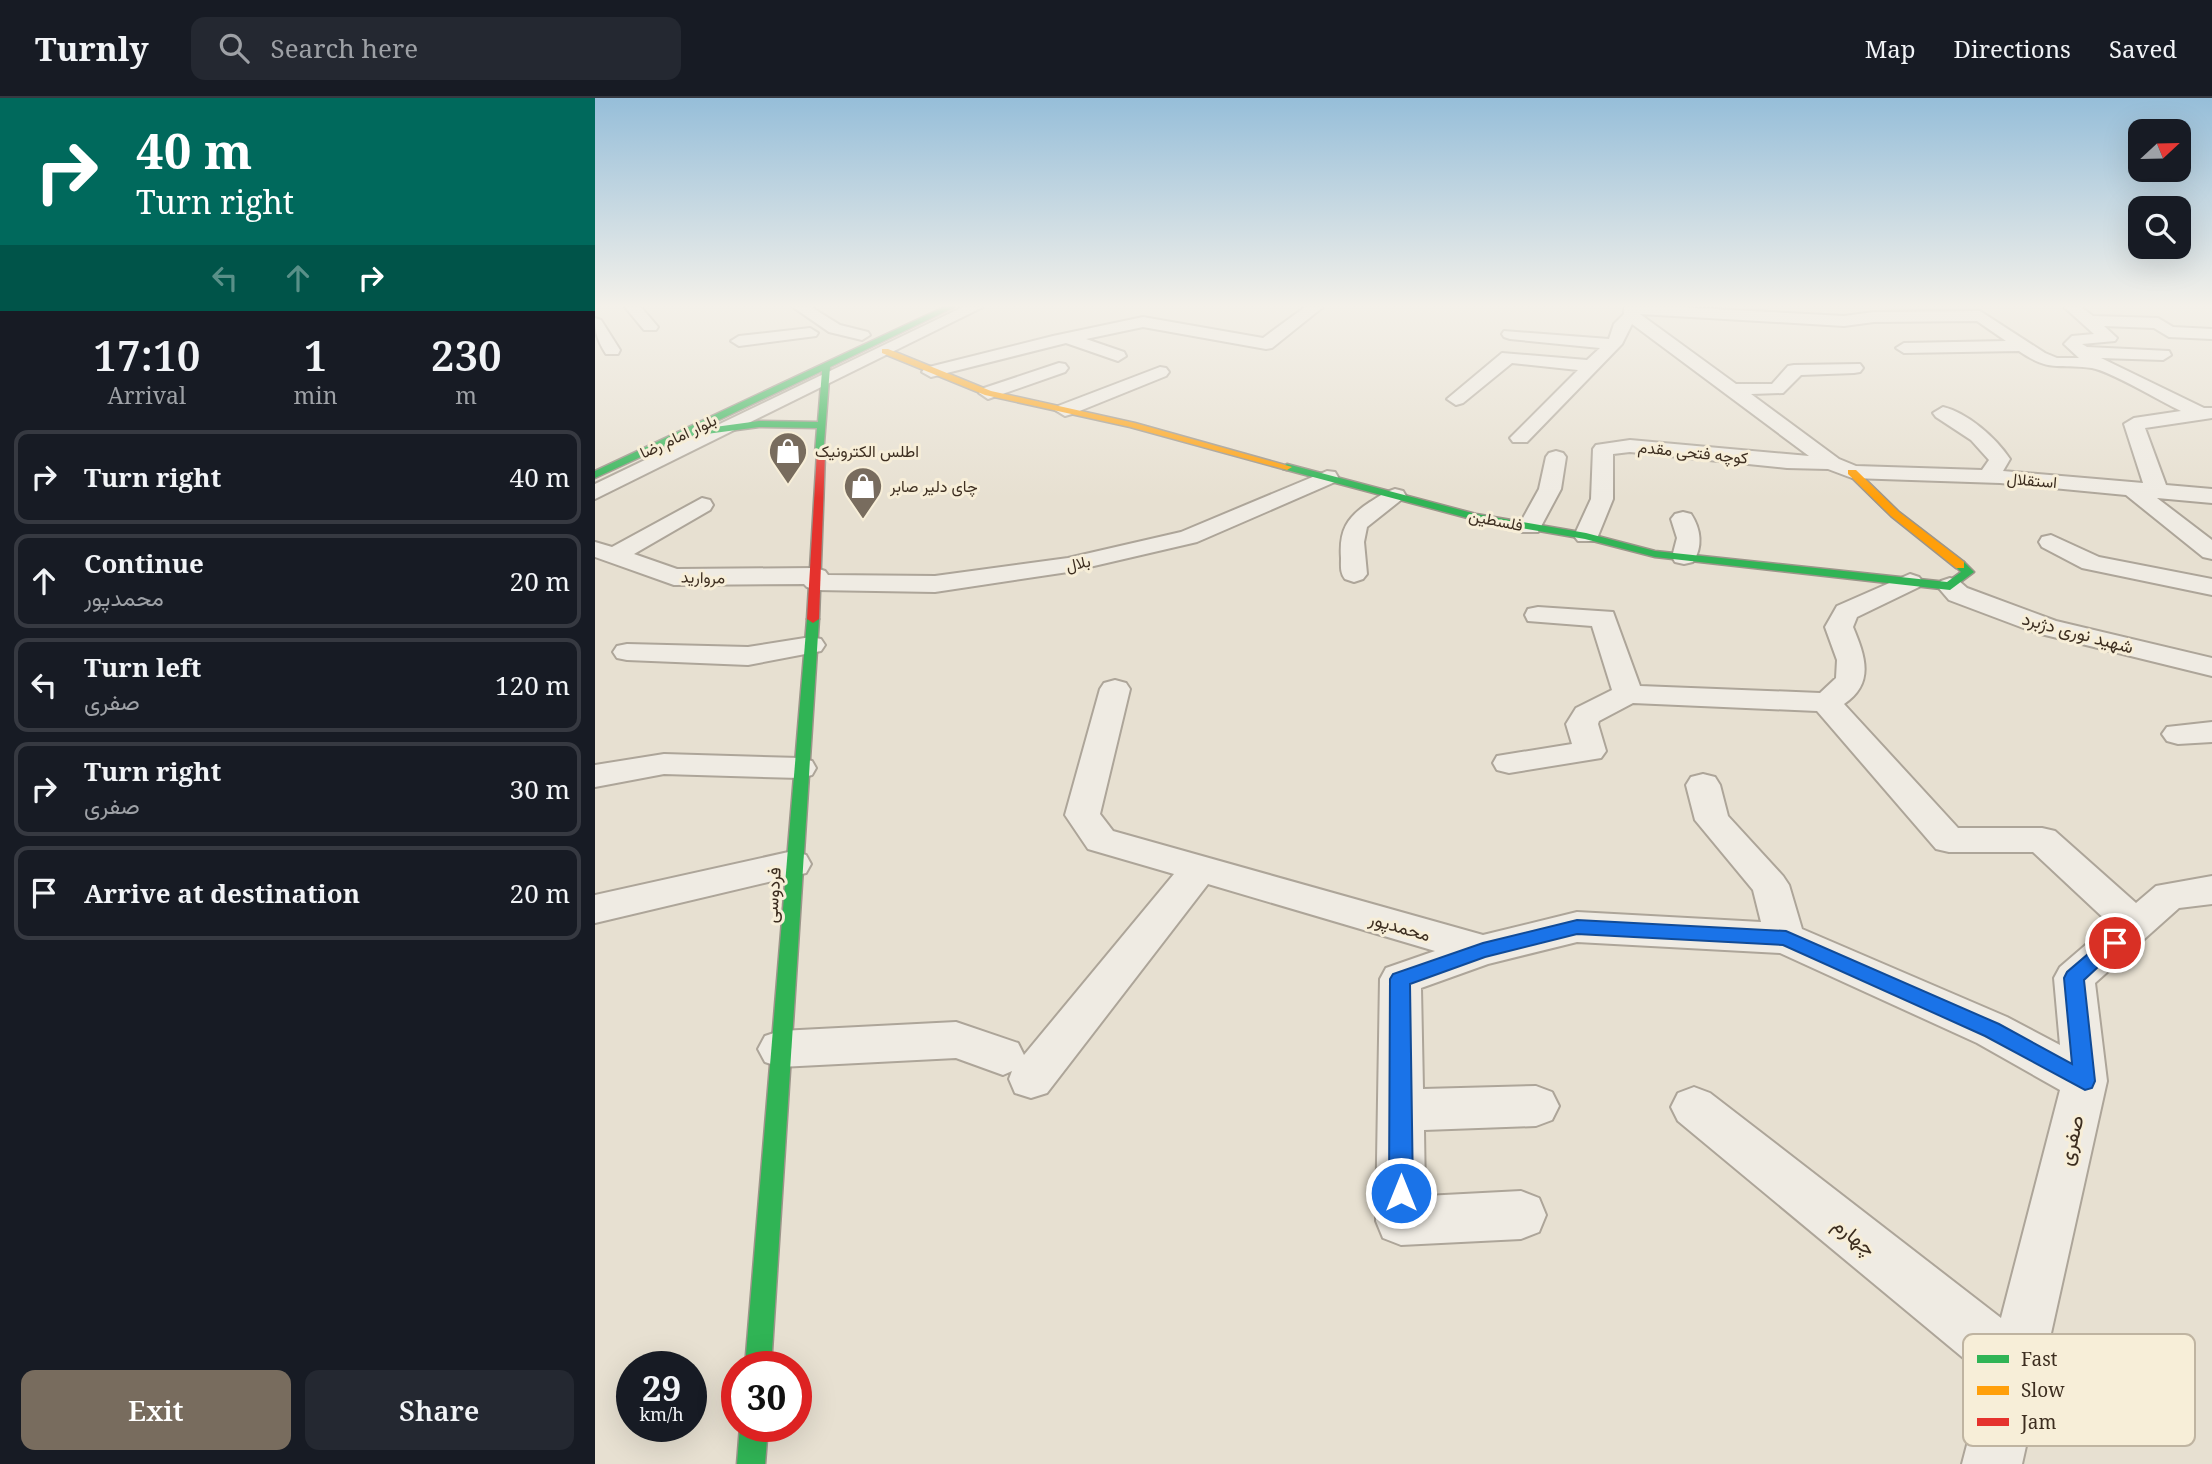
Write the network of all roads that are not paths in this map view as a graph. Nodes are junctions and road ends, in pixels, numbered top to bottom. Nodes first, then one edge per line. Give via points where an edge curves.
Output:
1 (784, 371) edge
2 (830, 371) edge
3 (832, 371) edge
4 (936, 371) edge
5 (1051, 371) edge
6 (1491, 371) edge
7 (1587, 371) edge
8 (1709, 371) edge
9 (1791, 371) edge
10 (2114, 371) edge
11 (931, 372) joint
12 (1160, 372) dead end
13 (826, 373) junction
14 (1733, 389) junction
15 (988, 393) junction
16 (1457, 399) dead end
17 (1065, 410) junction
18 (1943, 413) dead end
19 (2207, 413) edge
20 (821, 425) junction
21 (731, 426) junction
22 (683, 434) junction
23 (1520, 438) dead end
24 (1556, 457) dead end
25 (595, 458) edge
26 (1842, 468) junction
27 (595, 475) edge
28 (1327, 477) junction
29 (1989, 477) junction
30 (2133, 489) junction
31 (2157, 491) junction
32 (595, 492) edge
33 (1395, 496) junction
34 (2212, 496) edge
35 (702, 505) dead end
36 (1683, 519) dead end
37 (1530, 527) junction
38 (1586, 536) junction
39 (2051, 542) dead end
40 (2212, 552) edge
41 (611, 556) edge
42 (1684, 557) junction
43 (1354, 574) dead end
44 (595, 578) edge
45 (816, 579) junction
46 (1910, 582) junction
47 (1950, 586) junction
48 (2212, 587) edge
49 (1538, 615) dead end
50 (811, 645) junction
51 (627, 652) dead end
52 (2212, 667) edge
53 (1115, 689) dead end
54 (1628, 694) junction
55 (1826, 702) junction
56 (2212, 732) edge
57 (2178, 734) dead end
58 (1509, 763) dead end
59 (800, 768) junction
60 (595, 776) edge
61 (1703, 785) dead end
62 (793, 863) junction
63 (1200, 868) junction
64 (2212, 890) edge
65 (595, 909) edge
66 (2136, 925) junction
67 (1786, 938) junction
68 (1483, 950) junction
69 (780, 1049) junction
70 (2085, 1081) junction
71 (1535, 1106) dead end
72 (1694, 1107) dead end
73 (1401, 1110) junction
74 (1521, 1215) dead end
75 (1977, 1334) edge
76 (2024, 1334) edge
77 (759, 1351) edge
78 (753, 1442) edge
79 (1996, 1446) edge
80 (751, 1464) edge
81 (1992, 1464) edge

1 - 25 main road, بلوار امام رضا
2 - 13 main road, بلوار امام رضا
3 - 13 street
4 - 11 street
5 - 15 street
6 - 16 street
7 - 23 street
8 - 14 street
9 - 14 street via 1791,377 1777,389
10 - 19 street
11 - 15 main road, فلسطین
12 - 17 street
13 - 20 main road, فردوسی
13 - 21 street
13 - 22 main road, بلوار امام رضا
14 - 26 street
15 - 17 main road, فلسطین
17 - 28 main road, فلسطین
18 - 29 street via 2000,459
19 - 31 street via 2134,424
20 - 21 main road
20 - 45 main road, فردوسی
21 - 22 main road
21 - 32 street
22 - 27 main road, بلوار امام رضا
24 - 37 street via 1550,488
26 - 29 street, استقلال
26 - 38 street, کوچه فتحی مقدم via 1630,446 1603,449 1602,499
26 - 47 main road via 1968,572
28 - 33 main road, فلسطین
28 - 45 street, بلال via 1188,537 1068,565 935,584
29 - 30 street, استقلال
30 - 31 street, استقلال
30 - 40 street
31 - 34 street, استقلال
33 - 37 main road, فلسطین
33 - 43 street via 1355,523 1351,533
35 - 41 street
36 - 42 street via 1689,538
37 - 38 main road, فلسطین
38 - 42 main road, فلسطین
39 - 48 street via 2091,563
41 - 44 street
41 - 45 street, مروارید via 674,577
42 - 46 main road, فلسطین
45 - 50 main road, فردوسی
46 - 47 main road, فلسطین
46 - 55 street via 1846,612 1839,626 1854,675 1844,692
47 - 52 street, شهید نوری دژبرد via 1958,594 2047,627
49 - 54 street via 1603,618
50 - 51 street via 748,656
50 - 59 main road, فردوسی
53 - 63 street, محمدپور via 1082,815 1101,839
54 - 55 street
54 - 58 street via 1587,715 1582,724 1590,751
55 - 66 street via 1949,840 2042,840
56 - 57 street
59 - 60 street via 664,765
59 - 62 main road, فردوسی
61 - 67 street via 1712,820 1770,885
62 - 65 street
62 - 69 main road, فردوسی
63 - 68 street, محمدپور
63 - 69 street via 1017,1068 956,1040
64 - 66 street, صفری via 2169,896
66 - 70 street, صفری via 2074,978
67 - 68 street, محمدپور via 1577,927
67 - 70 street, محمدپور via 1992,1030
68 - 73 street via 1400,979
69 - 77 main road, فردوسی
70 - 76 street, صفری
71 - 73 street
72 - 75 street, چهارم
73 - 74 street via 1401,1221
78 - 80 main road
79 - 81 street, صفری

